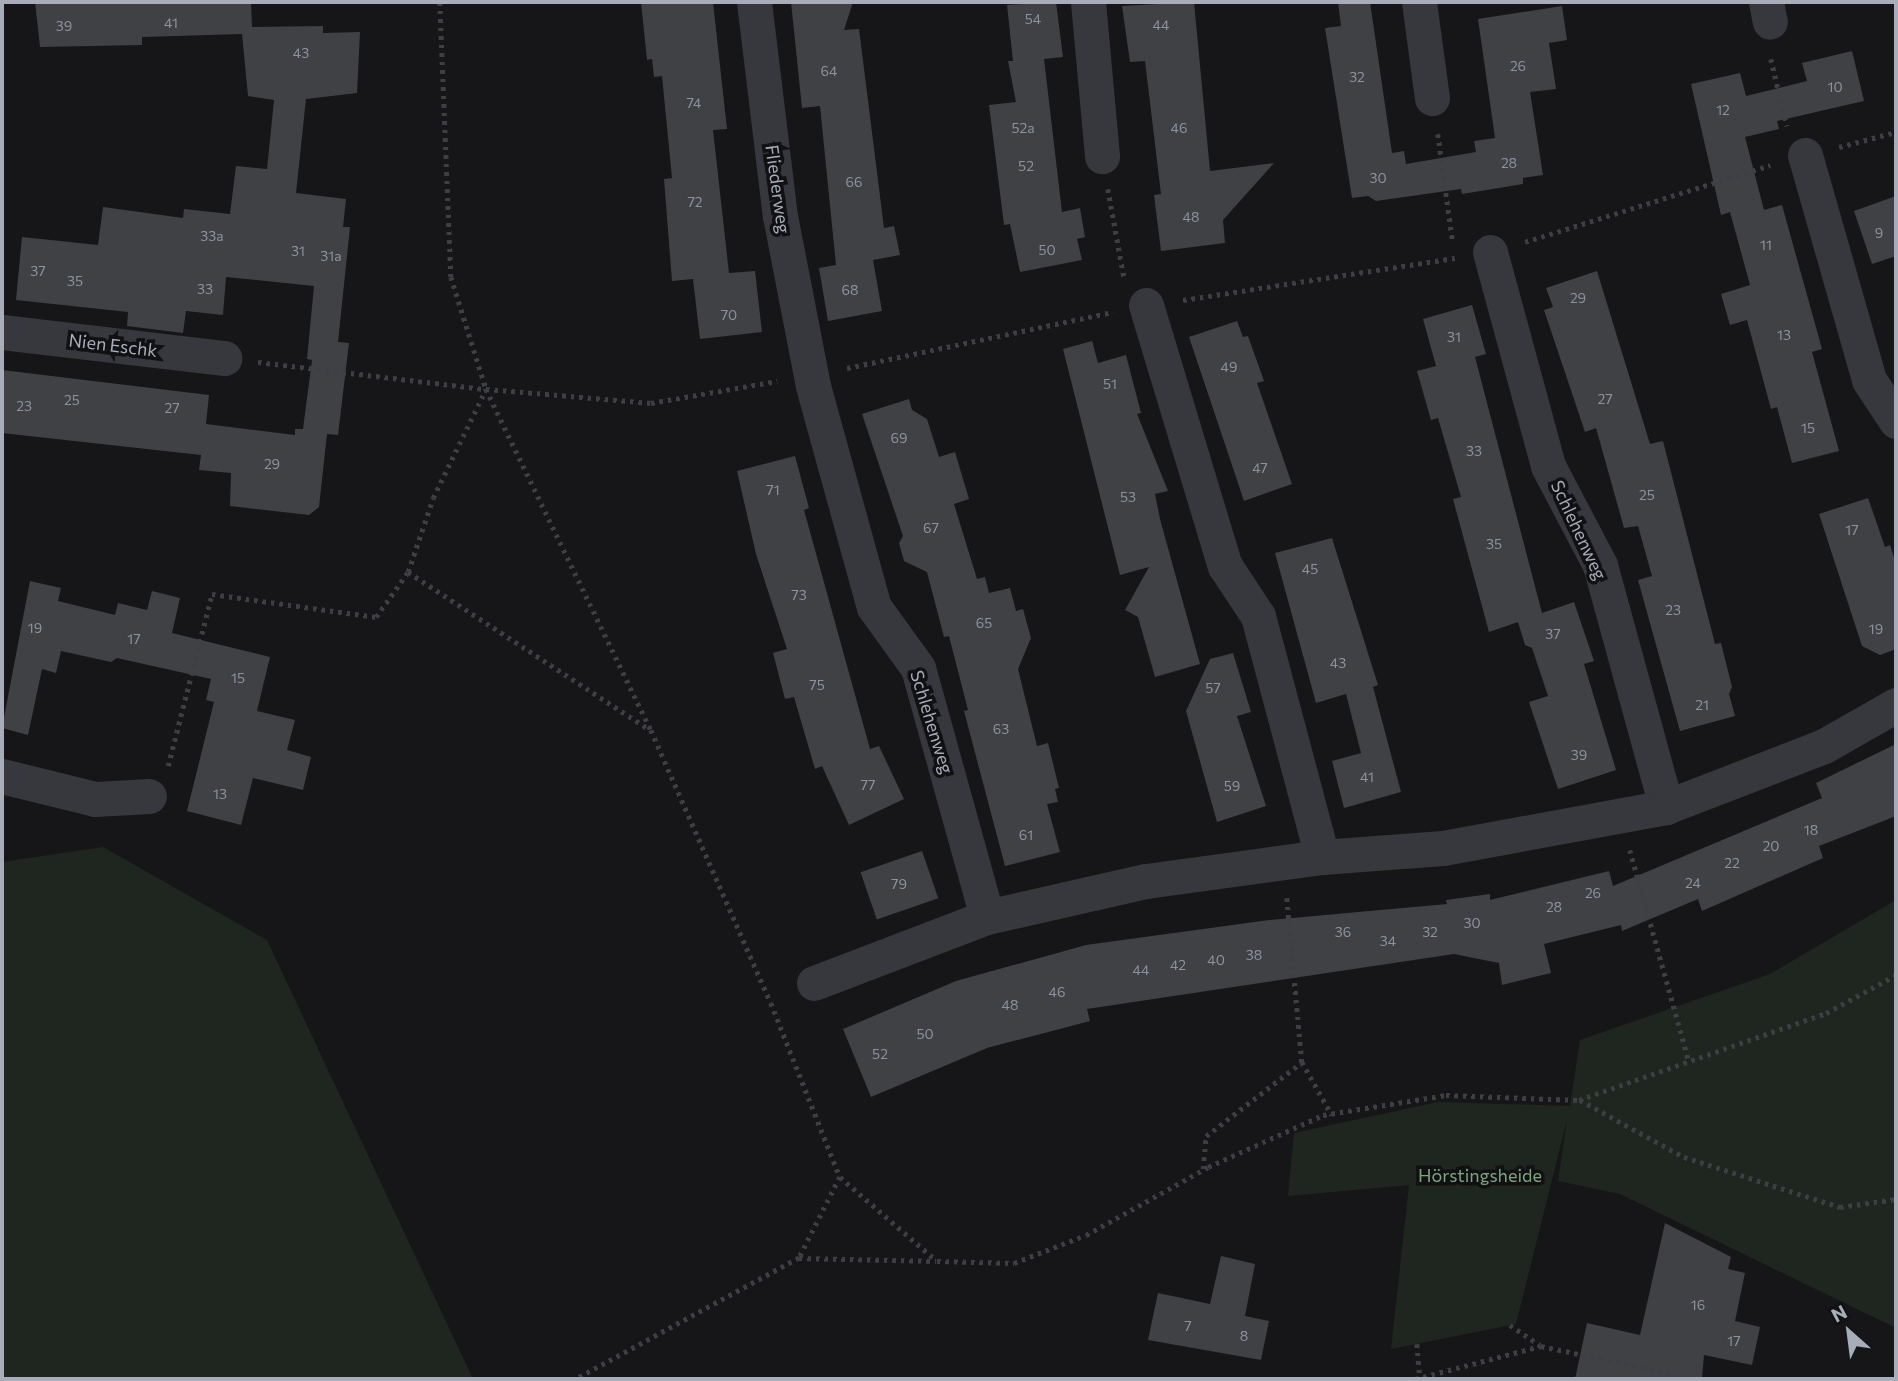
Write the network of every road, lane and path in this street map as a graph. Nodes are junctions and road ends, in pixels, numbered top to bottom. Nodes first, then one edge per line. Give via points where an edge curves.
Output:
1 (440, 2) edge
2 (754, 2) edge
3 (1088, 2) edge
4 (1419, 2) edge
5 (1768, 12) edge
6 (1432, 98) joint
7 (1896, 132) edge
8 (1102, 156) joint
9 (1800, 156) junction
10 (1490, 252) junction
11 (1455, 258) junction
12 (1138, 307) junction
13 (2, 332) edge
14 (224, 358) joint
15 (811, 375) junction
16 (486, 389) junction
17 (1896, 421) edge
18 (408, 572) junction
19 (1896, 705) edge
20 (651, 730) junction
21 (2, 776) edge
22 (149, 796) joint
23 (1666, 807) junction
24 (1621, 816) junction
25 (1322, 857) junction
26 (1284, 862) junction
27 (987, 917) junction
28 (1896, 975) edge
29 (814, 983) dead end
30 (1689, 1061) junction
31 (1302, 1062) junction
32 (1579, 1100) junction
33 (1332, 1115) junction
34 (1203, 1169) junction
35 (840, 1177) junction
36 (1896, 1199) edge
37 (799, 1258) junction
38 (937, 1261) junction
39 (1510, 1325) dead end
40 (1417, 1344) dead end
41 (1541, 1346) junction
42 (576, 1379) edge
43 (1417, 1379) edge
44 (1675, 1379) edge

1 - 16 path via 451,277
2 - 15 street, Fliederweg via 780,216
3 - 8 street
4 - 6 street
5 - 9 path via 1769,50
6 - 11 path
7 - 9 path
8 - 12 path
9 - 10 path
9 - 17 street via 1869,380
10 - 11 path
10 - 23 street, Schlehenweg via 1548,466 1600,565
11 - 12 path
12 - 15 path
12 - 25 street via 1225,566 1258,616
13 - 14 street, Nien Eschk
14 - 16 path
15 - 16 path via 651,403
15 - 27 street, Schlehenweg via 874,607 918,668
16 - 18 path via 433,498
16 - 20 path
18 - 20 path
18 - 22 path via 376,617 212,594 172,760
19 - 23 street via 1824,746
20 - 35 path via 771,1003
21 - 22 street via 95,799
23 - 24 street
24 - 25 street via 1443,848
24 - 30 path
25 - 26 street
26 - 27 street via 1146,881
26 - 31 path
27 - 29 street
28 - 30 path via 1826,1013
30 - 32 path
31 - 33 path
31 - 34 path via 1206,1136
32 - 33 path via 1446,1096
32 - 36 path via 1684,1157 1840,1207
33 - 34 path
34 - 38 path via 1086,1235 1014,1262
35 - 37 path
35 - 38 path
37 - 38 path
37 - 42 path
39 - 41 path
40 - 43 path
41 - 43 path
41 - 44 path via 1673,1374

